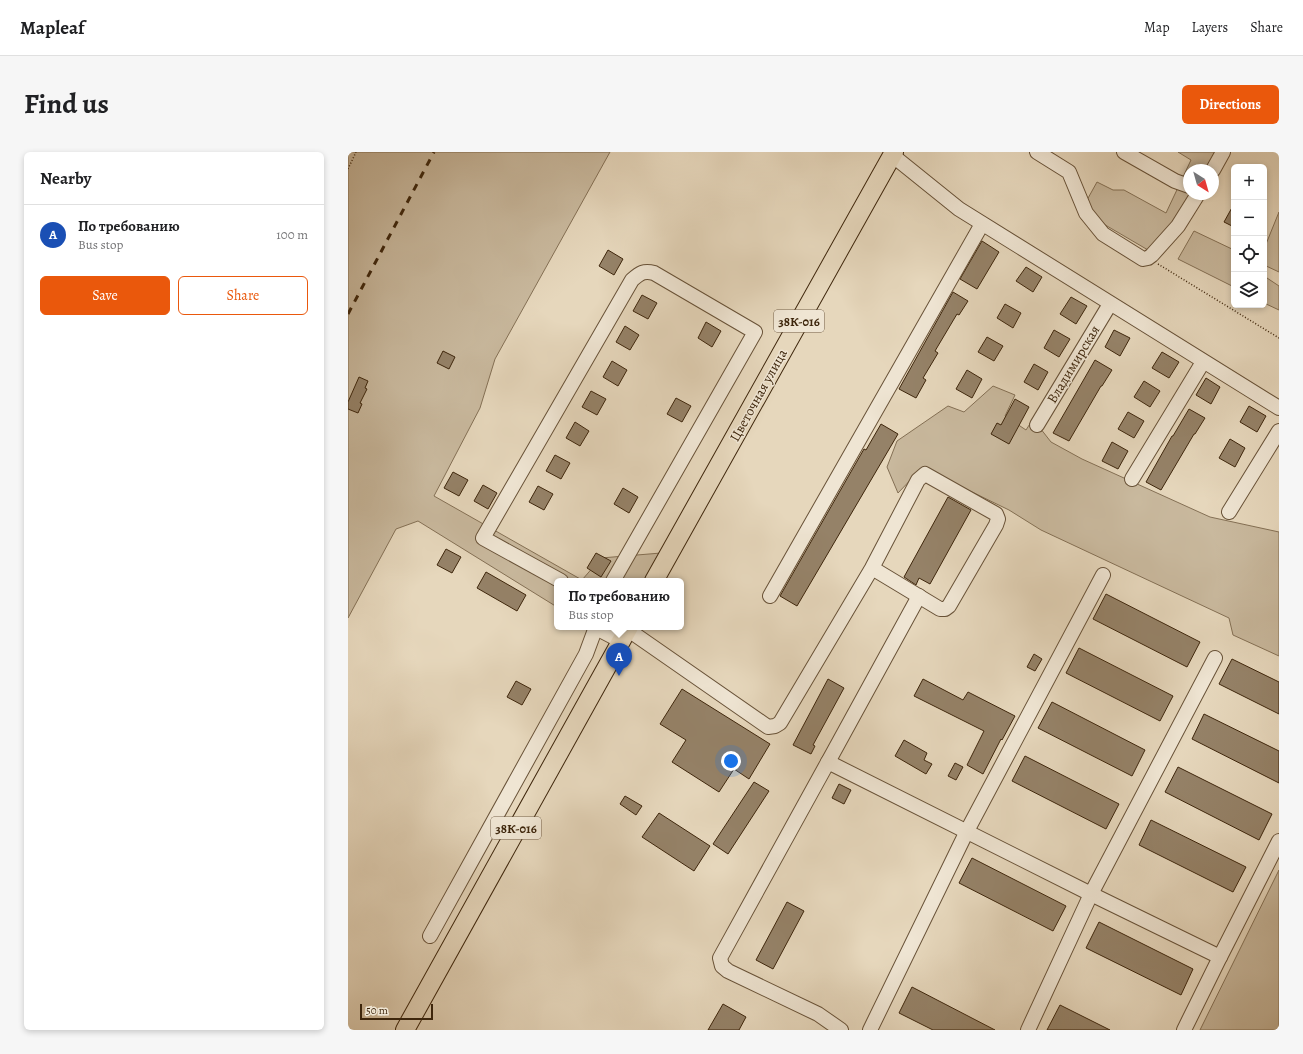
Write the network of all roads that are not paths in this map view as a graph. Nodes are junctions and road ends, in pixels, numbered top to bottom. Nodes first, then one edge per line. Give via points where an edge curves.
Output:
1 (1037, 152) edge
2 (1124, 152) edge
3 (1223, 152) edge
4 (893, 154) edge
5 (1216, 164) edge
6 (1183, 184) edge
7 (1194, 200) edge
8 (982, 224) junction
9 (1110, 304) junction
10 (1203, 362) junction
11 (1279, 408) edge
12 (1037, 425) dead end
13 (1279, 431) edge
14 (1132, 479) dead end
15 (1229, 512) dead end
16 (872, 568) junction
17 (1103, 575) dead end
18 (556, 578) edge
19 (615, 578) edge
20 (656, 578) edge
21 (770, 596) dead end
22 (919, 596) junction
23 (595, 630) edge
24 (608, 630) edge
25 (626, 633) edge
26 (1215, 658) dead end
27 (828, 762) junction
28 (967, 831) junction
29 (1279, 841) edge
30 (1091, 894) junction
31 (430, 936) dead end
32 (1220, 957) junction
33 (405, 1030) edge
34 (842, 1030) edge
35 (870, 1030) edge
36 (1028, 1030) edge
37 (1184, 1030) edge

1 - 7 street via 1069,172 1086,213 1103,234 1143,259 1148,258 1178,226
2 - 6 street
3 - 5 street
4 - 8 street via 959,209
4 - 20 main road, Цветочная улица / 38К-016
8 - 9 street
8 - 21 street
9 - 10 street
9 - 12 street, Владимирская
10 - 11 street
10 - 14 street
13 - 15 street
16 - 22 street
16 - 22 street via 918,480 925,474 996,514 996,525 949,606 940,609
16 - 25 street via 780,723 775,726 768,726
17 - 28 street
18 - 19 street via 483,538 632,280 647,271 755,332
22 - 27 street
23 - 31 street via 586,654
24 - 25 street
25 - 33 main road, 38К-016
26 - 30 street
27 - 28 street
27 - 34 street via 720,958 722,966 728,971 818,1014
28 - 30 street
28 - 35 street
29 - 32 street
30 - 32 street
30 - 36 street
32 - 37 street

